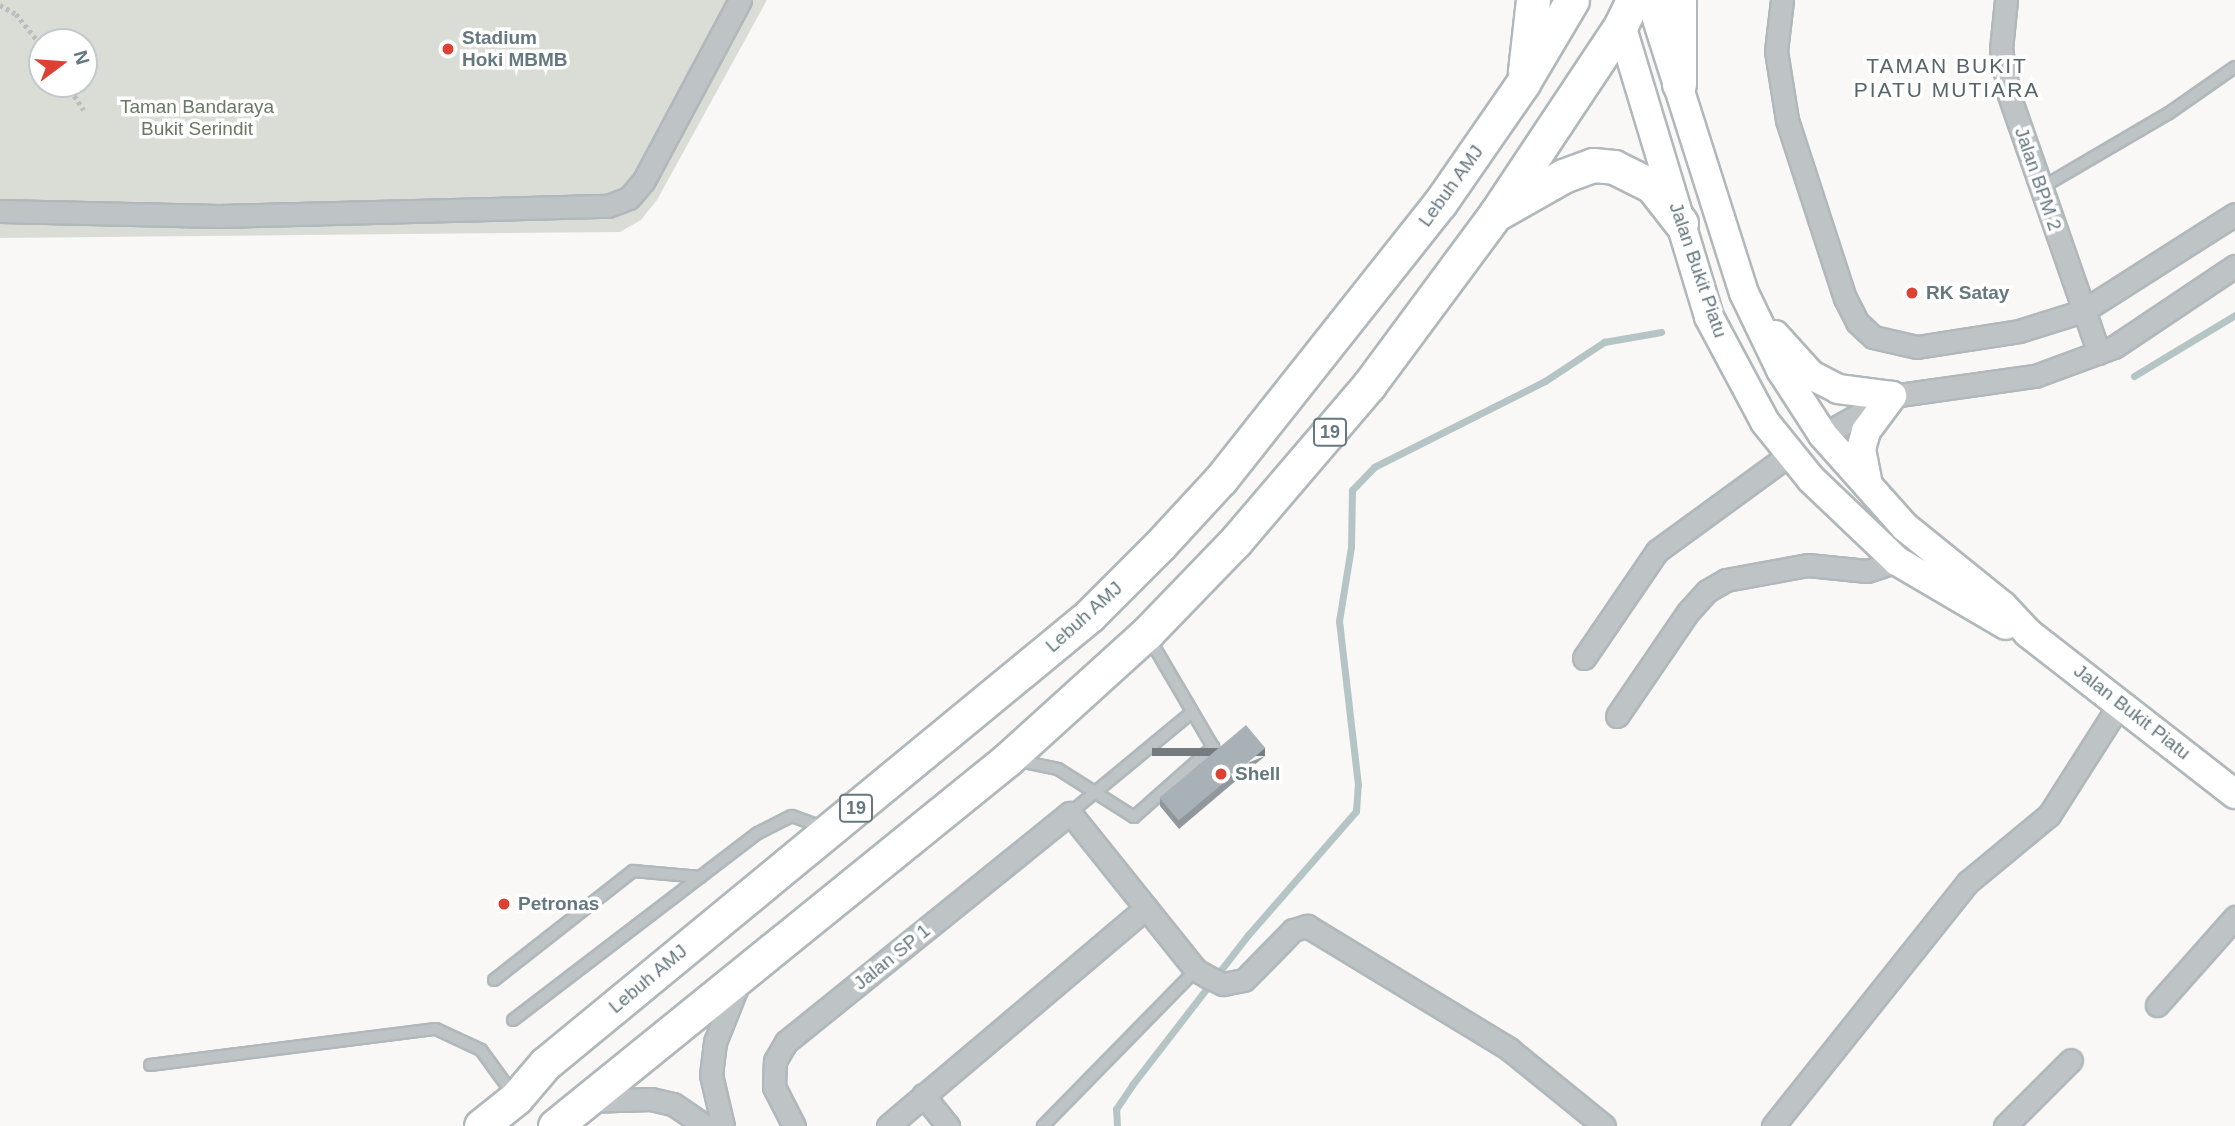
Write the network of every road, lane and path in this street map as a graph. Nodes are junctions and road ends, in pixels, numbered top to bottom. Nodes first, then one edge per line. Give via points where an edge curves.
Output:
1 (740, 0) edge
2 (1533, 0) edge
3 (1572, 0) edge
4 (1651, 0) edge
5 (1679, 0) edge
6 (1782, 0) edge
7 (2006, 0) edge
8 (0, 5) edge
9 (1627, 12) edge
10 (28, 29) edge
11 (2235, 67) edge
12 (1523, 83) junction
13 (1679, 84) junction
14 (76, 98) edge
15 (84, 110) dead end
16 (2041, 188) junction
17 (0, 211) edge
18 (2235, 214) edge
19 (1495, 215) junction
20 (1681, 223) junction
21 (2235, 266) edge
22 (1744, 293) junction
23 (2083, 311) junction
24 (2099, 353) junction
25 (1734, 369) junction
26 (1892, 396) junction
27 (1823, 435) junction
28 (1790, 454) junction
29 (1869, 488) junction
30 (1853, 522) junction
31 (1897, 561) junction
32 (1146, 633) junction
33 (2028, 633) junction
34 (1584, 658) dead end
35 (2121, 702) junction
36 (1192, 712) junction
37 (1617, 716) dead end
38 (1009, 759) junction
39 (2232, 787) edge
40 (1096, 792) junction
41 (1070, 813) junction
42 (830, 830) junction
43 (701, 877) junction
44 (1146, 908) junction
45 (2235, 917) edge
46 (743, 974) junction
47 (1209, 977) junction
48 (494, 980) dead end
49 (2157, 1005) dead end
50 (513, 1020) dead end
51 (2071, 1060) dead end
52 (150, 1065) dead end
53 (923, 1096) junction
54 (516, 1098) junction
55 (585, 1101) junction
56 (1777, 1125) edge
57 (481, 1126) edge
58 (555, 1126) edge
59 (706, 1126) edge
60 (723, 1126) edge
61 (794, 1126) edge
62 (888, 1126) edge
63 (948, 1126) edge
64 (1043, 1126) edge
65 (1604, 1126) edge
66 (2005, 1126) edge

1 - 17 street via 645,180 629,198 608,206 219,216
2 - 12 highway
3 - 12 highway, Lebuh AMJ / 19
4 - 13 main road, Jalan Bukit Piatu
5 - 13 highway
6 - 23 street via 1776,51 1787,120 1857,322 1873,337 1917,347 2008,334
7 - 16 street, Jalan BPM 2 via 2001,49 2009,95
8 - 10 path
9 - 19 highway, 19
9 - 20 main road, Jalan Bukit Piatu
11 - 16 lane via 2168,113
12 - 42 highway, Lebuh AMJ / 19 via 1440,203 1222,479 1088,616
13 - 22 main road, Jalan Bukit Piatu
14 - 15 path
16 - 23 street, Jalan BPM 2
18 - 23 street
19 - 20 highway via 1563,176 1593,165 1614,167 1652,186
19 - 32 highway, 19 via 1369,385 1235,542
20 - 25 main road, Jalan Bukit Piatu via 1709,317
21 - 24 street via 2165,316
22 - 26 main road via 1811,374 1838,389
22 - 27 main road, Jalan Bukit Piatu via 1781,370
23 - 24 street, Jalan BPM 2
24 - 26 street via 2035,376
25 - 27 main road via 1786,421
25 - 28 main road, Jalan Bukit Piatu
26 - 27 street
26 - 29 main road via 1866,431 1860,449
27 - 29 main road, Jalan Bukit Piatu
27 - 30 main road via 1820,463
28 - 30 main road, Jalan Bukit Piatu
28 - 34 street via 1657,551
29 - 33 main road, Jalan Bukit Piatu via 1905,527 2003,606
30 - 31 main road, Jalan Bukit Piatu
31 - 33 main road, Jalan Bukit Piatu via 1994,621
31 - 37 street via 1867,571 1808,565 1726,580 1707,591 1688,612
32 - 36 lane
32 - 38 highway, 19
33 - 35 main road, Jalan Bukit Piatu
35 - 39 main road, Jalan Bukit Piatu
35 - 56 street via 2049,815 1968,882
36 - 40 lane
36 - 40 lane via 1213,747 1134,817
38 - 40 lane via 1058,769
38 - 46 highway, 19
40 - 41 lane
41 - 44 street
41 - 61 street, Jalan SP 1 via 786,1042 775,1061 774,1087
42 - 43 lane via 792,816 758,833
42 - 54 highway, Lebuh AMJ / 19 via 545,1064
43 - 48 lane via 633,871
43 - 50 lane
44 - 47 street
44 - 53 street
45 - 49 street
46 - 55 highway, 19
46 - 60 street via 715,1042 711,1075
47 - 64 lane
47 - 65 street via 1255,974 1293,930 1307,926 1509,1049
51 - 66 street
52 - 54 lane via 436,1029 481,1050
53 - 62 street
53 - 63 street
54 - 57 highway, Lebuh AMJ / 19
55 - 58 highway, 19
55 - 59 street via 651,1099 673,1104

